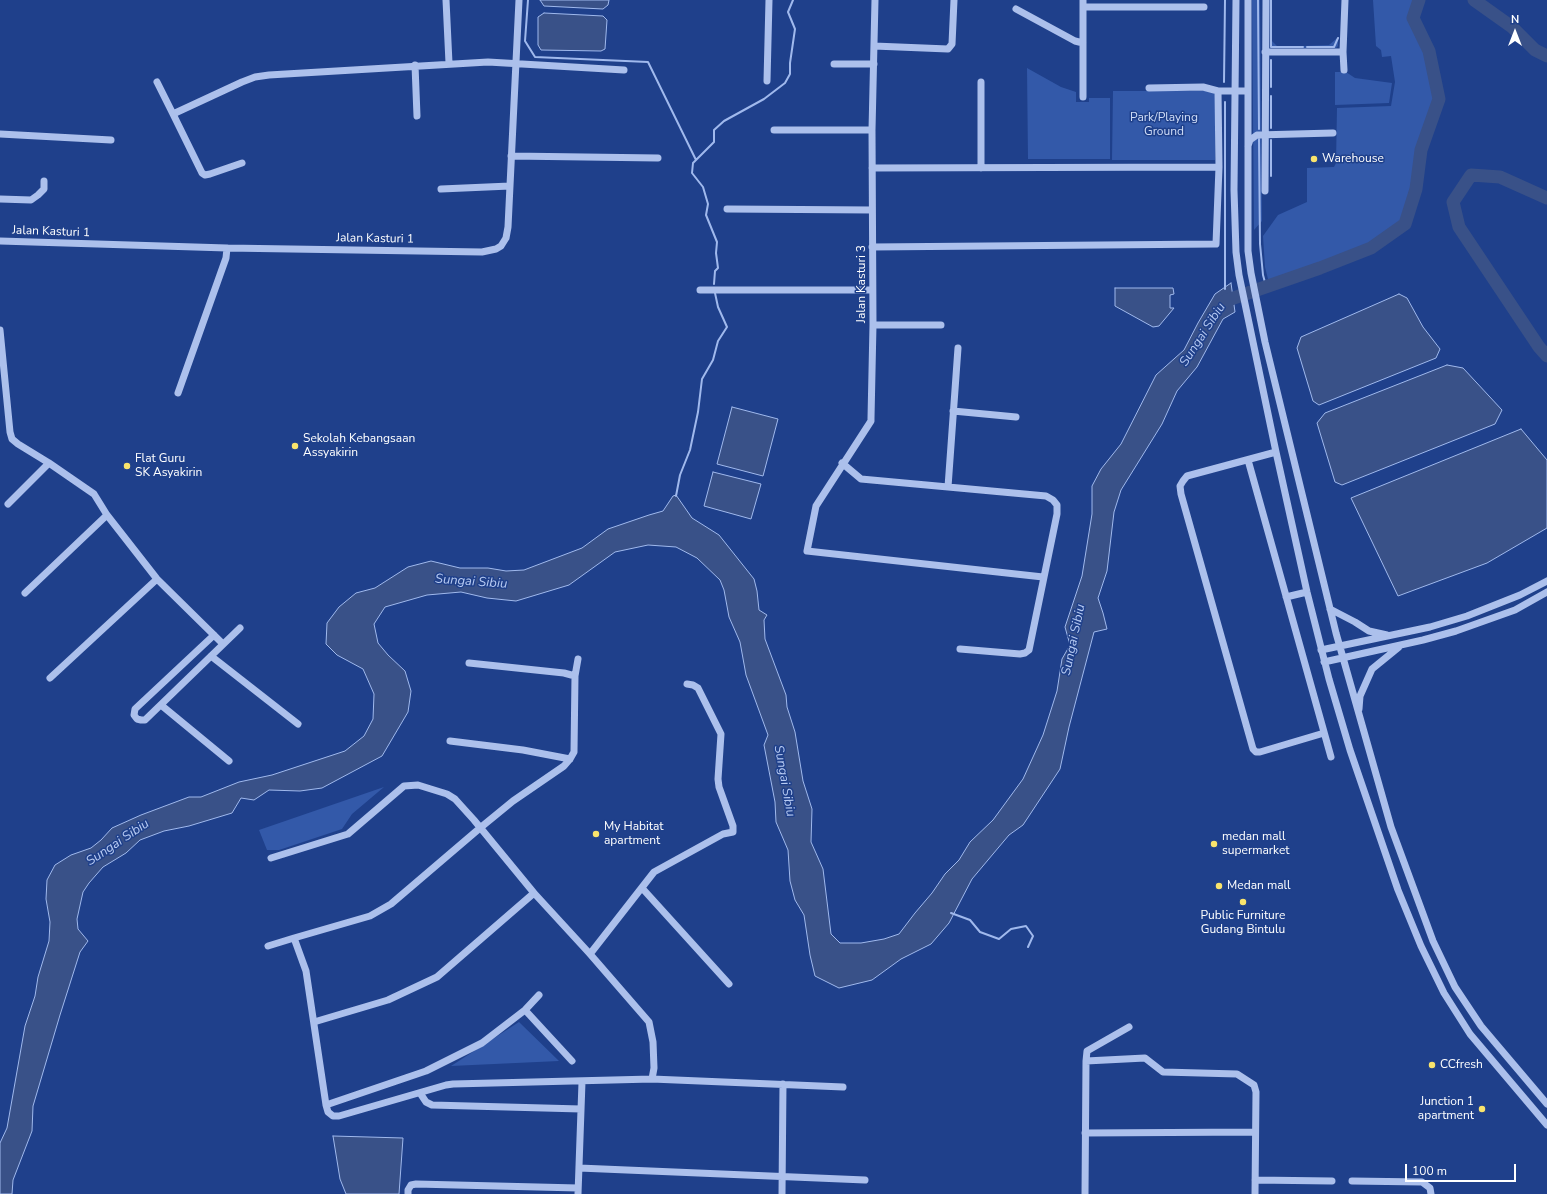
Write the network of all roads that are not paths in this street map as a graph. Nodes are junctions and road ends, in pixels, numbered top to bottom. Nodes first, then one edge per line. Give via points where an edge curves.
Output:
1 (446, 0) edge
2 (519, 0) edge
3 (769, 0) edge
4 (875, 0) edge
5 (954, 0) edge
6 (1236, 0) edge
7 (1248, 0) edge
8 (1266, 0) edge
9 (1345, 0) edge
10 (1083, 4) edge
11 (1204, 7) dead end
12 (1016, 9) dead end
13 (1083, 43) junction
14 (874, 46) junction
15 (1265, 52) junction
16 (1343, 52) junction
17 (449, 63) junction
18 (516, 64) junction
19 (834, 64) dead end
20 (874, 64) junction
21 (415, 65) junction
22 (624, 70) dead end
23 (1344, 70) dead end
24 (767, 81) dead end
25 (157, 82) dead end
26 (981, 82) dead end
27 (1149, 88) dead end
28 (1218, 91) junction
29 (1235, 91) junction
30 (1248, 91) junction
31 (1083, 96) dead end
32 (173, 114) junction
33 (417, 116) dead end
34 (774, 130) dead end
35 (872, 130) junction
36 (1333, 133) dead end
37 (0, 134) edge
38 (1265, 134) junction
39 (110, 140) dead end
40 (1248, 146) junction
41 (511, 156) junction
42 (658, 158) dead end
43 (242, 163) dead end
44 (1219, 167) junction
45 (872, 168) junction
46 (981, 168) junction
47 (44, 181) dead end
48 (510, 186) junction
49 (441, 189) dead end
50 (1265, 191) dead end
51 (0, 199) edge
52 (726, 209) dead end
53 (872, 210) junction
54 (0, 241) edge
55 (872, 247) junction
56 (228, 248) junction
57 (700, 290) dead end
58 (872, 290) junction
59 (873, 325) junction
60 (941, 325) dead end
61 (0, 330) edge
62 (958, 348) dead end
63 (178, 393) dead end
64 (953, 411) junction
65 (1016, 417) dead end
66 (1276, 452) junction
67 (1248, 460) junction
68 (49, 463) junction
69 (842, 463) junction
70 (948, 487) junction
71 (8, 504) dead end
72 (107, 515) junction
73 (1043, 577) junction
74 (157, 579) junction
75 (1547, 581) edge
76 (1307, 592) junction
77 (1547, 592) edge
78 (25, 593) dead end
79 (1286, 597) junction
80 (1330, 609) junction
81 (240, 628) dead end
82 (214, 635) junction
83 (1388, 635) junction
84 (223, 644) junction
85 (1400, 645) junction
86 (1340, 647) junction
87 (960, 649) dead end
88 (1321, 650) junction
89 (211, 656) junction
90 (1343, 658) junction
91 (578, 659) dead end
92 (1324, 662) junction
93 (469, 664) dead end
94 (575, 676) junction
95 (50, 678) dead end
96 (687, 684) dead end
97 (161, 705) junction
98 (1358, 713) junction
99 (298, 724) dead end
100 (1324, 733) junction
101 (450, 741) dead end
102 (1331, 757) dead end
103 (570, 759) junction
104 (229, 761) dead end
105 (480, 828) junction
106 (271, 858) dead end
107 (642, 888) junction
108 (534, 893) junction
109 (294, 938) junction
110 (268, 946) dead end
111 (590, 954) junction
112 (728, 984) dead end
113 (540, 995) dead end
114 (525, 1010) junction
115 (314, 1022) junction
116 (1129, 1027) dead end
117 (572, 1061) dead end
118 (1086, 1061) junction
119 (652, 1079) junction
120 (582, 1082) junction
121 (782, 1084) junction
122 (843, 1087) dead end
123 (420, 1093) junction
124 (1547, 1104) edge
125 (326, 1106) junction
126 (581, 1109) junction
127 (1547, 1125) edge
128 (1255, 1132) junction
129 (1085, 1133) junction
130 (579, 1168) junction
131 (782, 1177) junction
132 (865, 1180) dead end
133 (1255, 1180) junction
134 (1332, 1181) dead end
135 (1352, 1181) dead end
136 (578, 1191) edge
137 (408, 1194) edge
138 (782, 1194) edge
139 (1085, 1194) edge
140 (1255, 1194) edge
141 (1431, 1194) edge

1 - 17 street
2 - 18 street, Jalan Kasturi 1
3 - 24 street
4 - 14 street, Jalan Kasturi 3
5 - 14 street via 952,44 948,49
6 - 29 street
7 - 30 street
8 - 15 street
9 - 16 street
10 - 11 street
10 - 13 street
12 - 13 street
13 - 31 street
14 - 20 street, Jalan Kasturi 3
15 - 16 street
15 - 38 street
16 - 23 street
17 - 18 street
17 - 21 street
18 - 22 street
18 - 41 street, Jalan Kasturi 1
19 - 20 street
20 - 35 street, Jalan Kasturi 3
21 - 32 street via 255,77
21 - 33 street
25 - 32 street
26 - 46 street
27 - 28 street via 1204,87
28 - 29 street
28 - 44 street
29 - 30 street
29 - 66 street via 1236,252
30 - 40 street
32 - 43 street via 202,173 210,174
34 - 35 street
35 - 45 street, Jalan Kasturi 3
36 - 38 street
37 - 39 street
38 - 40 street via 1253,137
38 - 50 street
40 - 80 street via 1248,251 1251,273 1265,342
41 - 42 street
41 - 48 street, Jalan Kasturi 1
44 - 46 street
44 - 55 street via 1216,242 1213,245
45 - 46 street
45 - 53 street, Jalan Kasturi 3
47 - 51 street via 44,189 31,200
48 - 49 street
48 - 56 street, Jalan Kasturi 1 via 506,238 501,246 489,252
52 - 53 street
53 - 55 street, Jalan Kasturi 3
54 - 56 street, Jalan Kasturi 1
55 - 58 street, Jalan Kasturi 3
56 - 63 street
57 - 58 street
58 - 59 street, Jalan Kasturi 3
59 - 60 street
59 - 69 street, Jalan Kasturi 3 via 871,421
61 - 68 street via 12,438
62 - 64 street
64 - 65 street
64 - 70 street
66 - 67 street
66 - 76 street
67 - 79 street
67 - 100 street via 1187,476 1180,486 1181,494 1253,749 1260,752
68 - 71 street
68 - 72 street via 90,490
69 - 70 street via 861,479
69 - 73 street, Jalan Kasturi 3 via 816,506 807,551
70 - 73 street via 1046,496 1053,500 1057,514
72 - 74 street
72 - 78 street
73 - 87 street via 1029,650 1026,653
74 - 82 street
74 - 95 street
75 - 83 street via 1520,595 1467,616 1430,627
76 - 79 street
76 - 88 street
77 - 85 street via 1515,610 1456,631
79 - 100 street
80 - 83 street via 1368,631
80 - 86 street
81 - 84 street
82 - 84 street
82 - 97 street via 134,709 134,715 137,719 145,720
83 - 86 street
84 - 89 street
85 - 90 street
85 - 98 street via 1372,669 1360,696
86 - 88 street
86 - 90 street
88 - 92 street
89 - 97 street
89 - 99 street
90 - 92 street
90 - 98 street
91 - 94 street
92 - 127 street via 1350,750 1398,890 1421,946 1444,993 1470,1034
93 - 94 street
94 - 103 street via 574,752
96 - 107 street via 698,688 720,734 719,787 733,832 723,834 654,872
97 - 104 street
98 - 124 street via 1391,827 1433,941 1455,987 1481,1026
100 - 102 street
101 - 103 street via 524,750
103 - 105 street
105 - 106 street via 455,799 447,794 410,785 404,786 348,834
105 - 108 street
105 - 109 street via 391,904 370,916
107 - 111 street
107 - 112 street
108 - 111 street
108 - 115 street via 437,976 388,1000
109 - 110 street
109 - 115 street via 306,971
111 - 119 street via 649,1022 653,1042
113 - 114 street
114 - 117 street
114 - 125 street via 482,1043 426,1071
115 - 125 street
116 - 118 street via 1087,1050
118 - 128 street via 1145,1058 1163,1072 1237,1074 1256,1088
118 - 129 street
119 - 120 street
119 - 121 street
120 - 123 street via 453,1084
120 - 126 street
121 - 122 street
121 - 131 street
123 - 125 street via 340,1116 333,1116
123 - 126 street via 426,1102 432,1105
126 - 130 street
128 - 129 street
128 - 133 street
129 - 139 street
130 - 131 street
130 - 136 street
131 - 132 street
131 - 138 street
133 - 134 street
133 - 140 street
135 - 141 street via 1422,1182 1430,1188
136 - 137 street via 416,1184 411,1185

